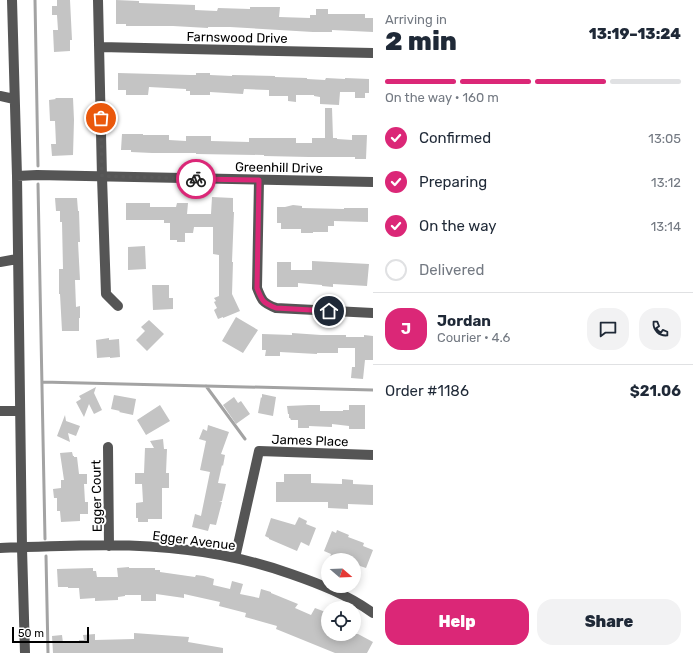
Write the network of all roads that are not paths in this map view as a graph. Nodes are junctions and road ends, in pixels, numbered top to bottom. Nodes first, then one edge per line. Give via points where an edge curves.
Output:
1 (12, 0) edge
2 (98, 0) edge
3 (100, 47) junction
4 (373, 53) edge
5 (0, 96) edge
6 (14, 99) junction
7 (17, 176) junction
8 (102, 176) junction
9 (259, 180) junction
10 (373, 182) edge
11 (17, 259) junction
12 (0, 262) edge
13 (118, 306) dead end
14 (373, 313) edge
15 (0, 411) edge
16 (19, 411) junction
17 (108, 447) dead end
18 (373, 455) edge
19 (109, 546) junction
20 (0, 548) edge
21 (22, 548) junction
22 (235, 558) junction
23 (373, 613) edge
24 (25, 653) edge

1 - 6 street
2 - 3 street
3 - 4 street, Farnswood Drive
3 - 8 street
5 - 6 street
6 - 7 street
7 - 8 street, Greenhill Drive
7 - 11 street
8 - 9 street, Greenhill Drive
8 - 13 street via 106,294
9 - 10 street, Greenhill Drive
9 - 14 street via 257,288 261,299 276,308
11 - 12 street
11 - 16 street
15 - 16 street
16 - 21 street
17 - 19 street, Egger Court
18 - 22 street, James Place via 259,451
19 - 21 street, Egger Avenue
19 - 22 street, Egger Avenue via 189,550
20 - 21 street, Egger Avenue
21 - 24 street
22 - 23 street, Egger Avenue via 265,565 314,582 339,592

